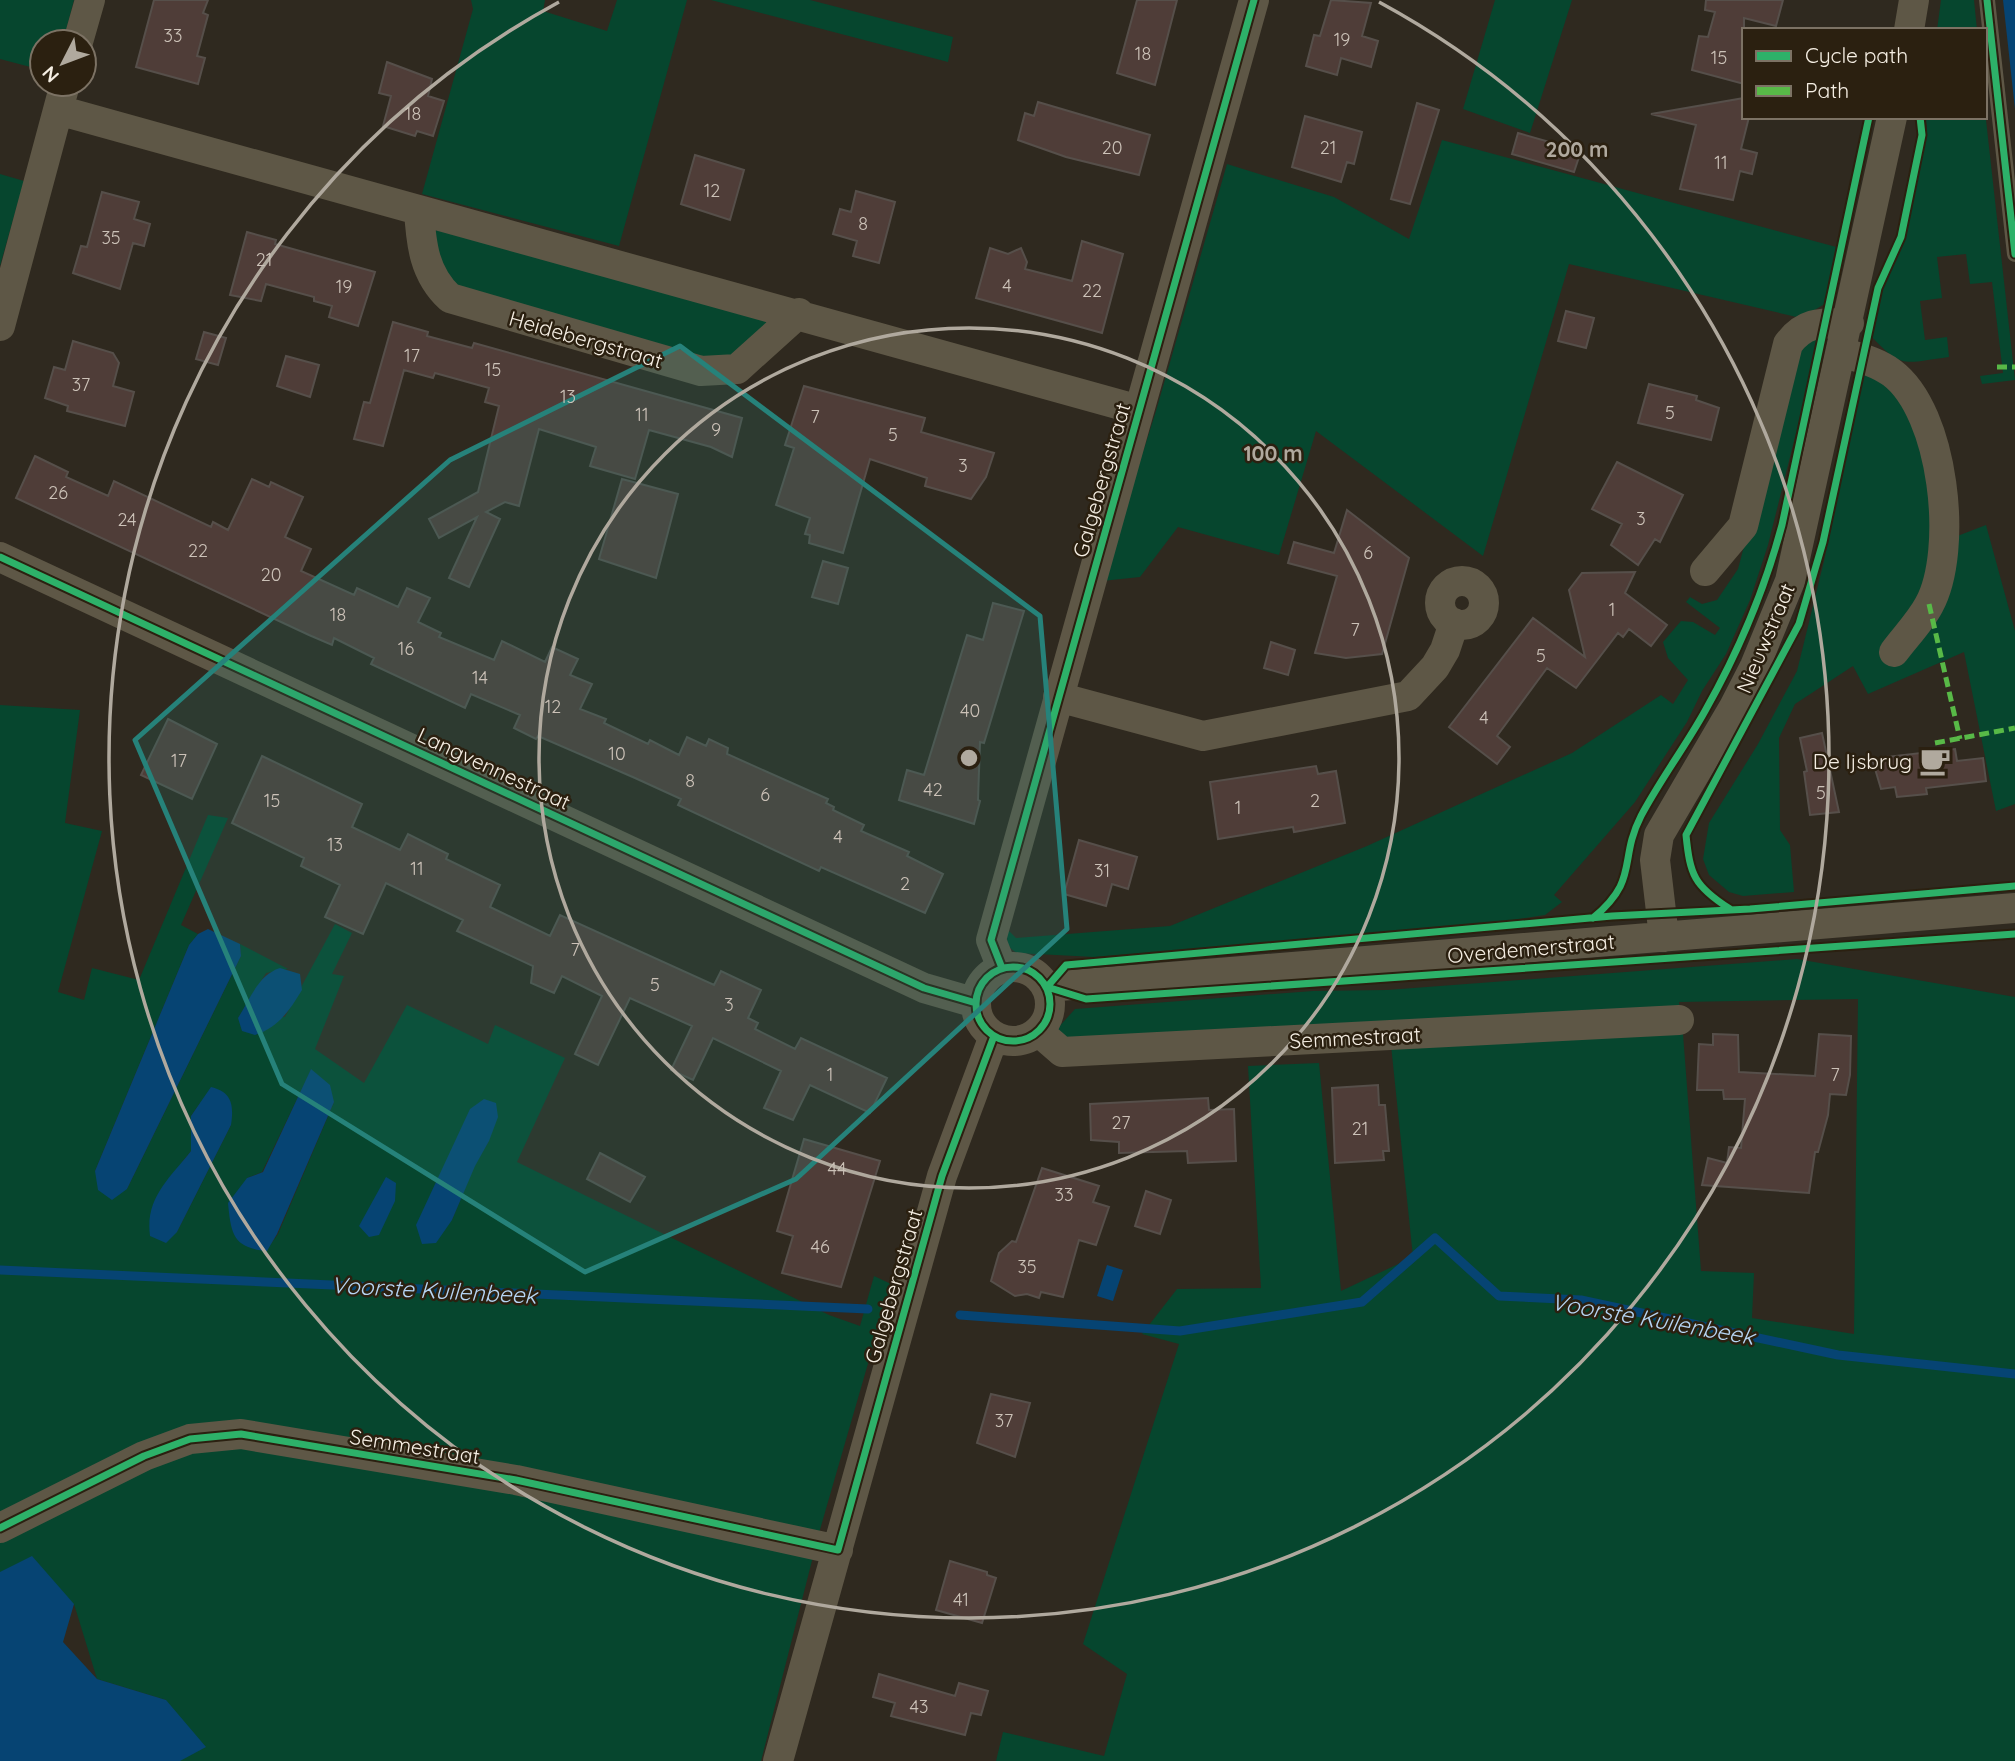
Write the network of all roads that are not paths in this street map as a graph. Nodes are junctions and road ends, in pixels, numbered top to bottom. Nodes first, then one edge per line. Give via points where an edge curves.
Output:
1 (90, 0) edge
2 (1254, 0) edge
3 (1914, 0) edge
4 (1987, 0) edge
5 (82, 28) edge
6 (1909, 28) edge
7 (62, 98) edge
8 (65, 98) edge
9 (1892, 119) edge
10 (419, 210) junction
11 (2015, 254) edge
12 (799, 313) junction
13 (1849, 323) junction
14 (0, 326) edge
15 (1842, 353) junction
16 (1139, 410) junction
17 (0, 557) edge
18 (1705, 571) dead end
19 (1454, 623) dead end
20 (1894, 652) dead end
21 (1058, 697) junction
22 (2015, 908) edge
23 (1664, 937) junction
24 (1002, 968) junction
25 (1047, 987) junction
26 (976, 1003) junction
27 (1679, 1020) dead end
28 (1039, 1032) junction
29 (994, 1036) junction
30 (0, 1528) edge
31 (838, 1550) junction
32 (778, 1761) edge

1 - 5 street
2 - 16 street, Galgebergstraat
3 - 6 street
4 - 11 lane
7 - 14 street
8 - 10 street
9 - 13 street, Nieuwstraat
10 - 12 street
10 - 12 street, Heidebergstraat via 428,268 437,287 450,299 701,371 737,369
12 - 16 street
13 - 15 street, Nieuwstraat
13 - 18 street via 1806,326 1788,344 1743,526
15 - 20 street via 1893,373 1916,402 1935,453 1945,521 1940,568 1929,604
15 - 23 street, Nieuwstraat via 1790,581 1750,676 1659,835 1655,860
16 - 21 street, Galgebergstraat
17 - 26 street, Langvennestraat via 924,988
19 - 21 street via 1435,667 1408,696 1257,726 1203,736
21 - 24 street, Galgebergstraat via 991,940
22 - 23 street, Overdemerstraat
23 - 25 street, Overdemerstraat
24 - 25 street via 1028,969
24 - 26 street via 979,988
25 - 28 street via 1050,1011
26 - 29 street via 978,1016
27 - 28 street, Semmestraat via 1062,1052
28 - 29 street via 1009,1041
29 - 31 street, Galgebergstraat via 942,1176
30 - 31 street, Semmestraat via 144,1456 190,1439 241,1434 516,1480
31 - 32 street, Galgebergstraat

